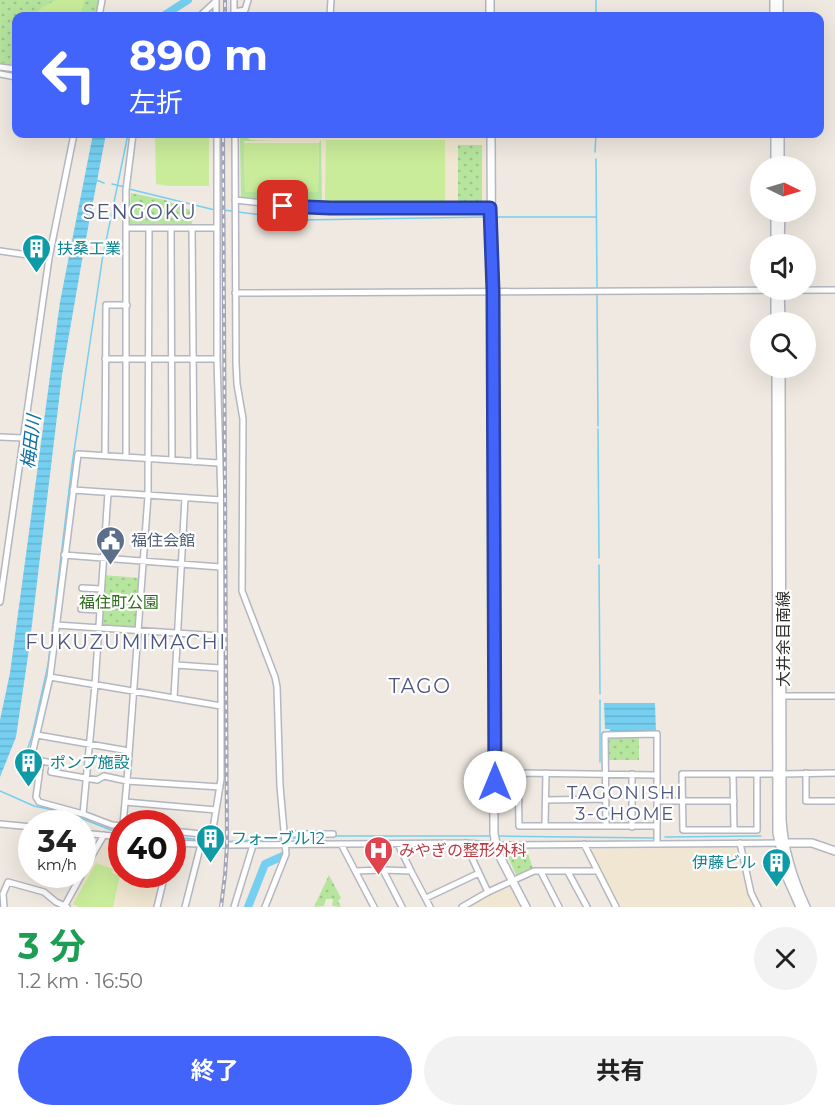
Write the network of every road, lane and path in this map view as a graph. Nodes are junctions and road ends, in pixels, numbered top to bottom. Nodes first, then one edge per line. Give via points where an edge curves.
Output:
1 (248, 0) edge
2 (216, 1) edge
3 (204, 12) edge
4 (240, 12) edge
5 (73, 138) edge
6 (132, 138) edge
7 (217, 138) edge
8 (235, 138) edge
9 (491, 138) edge
10 (775, 138) edge
11 (780, 138) edge
12 (775, 156) edge
13 (780, 156) edge
14 (235, 207) junction
15 (490, 214) junction
16 (127, 228) junction
17 (149, 228) junction
18 (171, 228) junction
19 (192, 228) junction
20 (217, 228) junction
21 (0, 251) edge
22 (49, 258) junction
23 (750, 290) edge
24 (816, 290) edge
25 (835, 290) edge
26 (493, 291) junction
27 (235, 293) junction
28 (127, 305) junction
29 (105, 359) junction
30 (127, 359) junction
31 (194, 359) junction
32 (217, 359) junction
33 (149, 360) junction
34 (172, 360) junction
35 (776, 378) edge
36 (781, 378) edge
37 (0, 437) edge
38 (23, 438) junction
39 (105, 455) junction
40 (126, 457) junction
41 (149, 458) junction
42 (172, 460) junction
43 (194, 462) junction
44 (219, 463) junction
45 (73, 490) junction
46 (108, 493) junction
47 (148, 496) junction
48 (185, 498) junction
49 (221, 500) junction
50 (64, 555) junction
51 (103, 558) junction
52 (142, 561) junction
53 (180, 564) junction
54 (220, 567) junction
55 (82, 588) dead end
56 (100, 589) junction
57 (0, 602) edge
58 (81, 609) dead end
59 (99, 610) junction
60 (56, 626) junction
61 (98, 628) junction
62 (138, 631) junction
63 (178, 633) junction
64 (221, 636) junction
65 (176, 665) junction
66 (220, 668) junction
67 (50, 677) junction
68 (95, 685) junction
69 (133, 692) junction
70 (783, 696) junction
71 (835, 696) edge
72 (174, 698) junction
73 (220, 706) junction
74 (37, 735) junction
75 (90, 745) junction
76 (129, 751) junction
77 (41, 761) junction
78 (546, 773) junction
79 (605, 773) junction
80 (806, 773) junction
81 (835, 773) edge
82 (632, 774) junction
83 (734, 774) junction
84 (757, 774) junction
85 (780, 774) junction
86 (656, 775) junction
87 (86, 779) junction
88 (127, 781) junction
89 (220, 787) junction
90 (606, 799) junction
91 (546, 800) junction
92 (495, 801) junction
93 (519, 801) junction
94 (657, 801) junction
95 (683, 801) junction
96 (734, 801) junction
97 (835, 801) edge
98 (125, 802) junction
99 (68, 810) edge
100 (83, 810) edge
101 (124, 810) edge
102 (216, 810) junction
103 (0, 824) edge
104 (544, 825) junction
105 (18, 826) edge
106 (606, 826) junction
107 (657, 826) junction
108 (632, 827) junction
109 (734, 829) junction
110 (186, 833) edge
111 (96, 834) edge
112 (333, 834) dead end
113 (104, 835) junction
114 (108, 835) edge
115 (284, 838) junction
116 (495, 839) junction
117 (465, 843) junction
118 (740, 843) junction
119 (781, 843) junction
120 (186, 844) edge
121 (201, 844) junction
122 (340, 844) junction
123 (398, 844) junction
124 (584, 844) junction
125 (657, 844) junction
126 (253, 845) junction
127 (96, 849) edge
128 (835, 850) edge
129 (383, 870) junction
130 (356, 871) junction
131 (411, 871) junction
132 (597, 871) junction
133 (541, 872) junction
134 (568, 872) junction
135 (479, 873) junction
136 (512, 882) junction
137 (75, 888) edge
138 (161, 888) edge
139 (488, 892) junction
140 (426, 898) junction
141 (4, 907) edge
142 (65, 907) edge
143 (156, 907) edge
144 (185, 907) edge
145 (234, 907) edge
146 (265, 907) edge
147 (374, 907) edge
148 (402, 907) edge
149 (430, 907) edge
150 (462, 907) edge
151 (526, 907) edge
152 (559, 907) edge
153 (587, 907) edge
154 (616, 907) edge
155 (758, 907) edge
156 (800, 907) edge
157 (806, 907) edge

1 - 4 street via 246,10
2 - 3 street
5 - 22 street
6 - 16 street via 126,183
7 - 20 street
8 - 14 street
9 - 15 street
10 - 12 street
11 - 13 street
14 - 15 street
14 - 27 street
15 - 26 street
16 - 17 street
16 - 28 street
17 - 18 street
17 - 33 street
18 - 19 street
18 - 34 street
19 - 20 street
19 - 31 street
20 - 32 street
21 - 22 street
22 - 38 street
23 - 26 street
24 - 25 street
26 - 27 street
26 - 92 street
27 - 115 street via 237,384 243,419 242,591 277,687
28 - 29 street via 106,305
28 - 30 street
29 - 30 street
29 - 39 street
30 - 33 street
30 - 40 street
31 - 32 street
31 - 34 street
31 - 43 street
32 - 44 street
33 - 34 street
33 - 41 street
34 - 42 street
35 - 85 street
36 - 70 street, 大井余目南線
37 - 38 street
38 - 57 street
39 - 40 street
39 - 45 street via 78,454
40 - 41 street
41 - 42 street
41 - 47 street
42 - 43 street
43 - 44 street
44 - 49 street
45 - 46 street
45 - 50 street
46 - 47 street
46 - 51 street
47 - 48 street
47 - 52 street
48 - 49 street
48 - 53 street
49 - 54 street
50 - 51 street
50 - 60 street
51 - 52 street
51 - 56 street
52 - 53 street
52 - 62 street
53 - 54 street
53 - 63 street
54 - 64 street
55 - 56 street
56 - 59 street
58 - 59 street
59 - 61 street
60 - 61 street
60 - 67 street
61 - 62 street
61 - 68 street
62 - 63 street
62 - 69 street
63 - 64 street
63 - 65 street
64 - 66 street
65 - 66 street
65 - 72 street
66 - 73 street
67 - 68 street
67 - 74 street
68 - 69 street
68 - 75 street
69 - 72 street
69 - 76 street
70 - 71 street
70 - 85 street, 大井余目南線
72 - 73 street
73 - 89 street
74 - 75 street
74 - 77 street via 31,759
75 - 76 street
75 - 87 street
76 - 88 street
77 - 87 street via 53,763 51,772
77 - 99 street via 36,796 39,802
78 - 79 street
78 - 91 street
78 - 93 street via 518,773
79 - 82 street
79 - 86 street via 605,735 657,734
79 - 90 street
80 - 81 street
80 - 85 street
80 - 97 street via 806,801
82 - 86 street
82 - 108 street
83 - 84 street
83 - 95 street via 682,774
83 - 96 street
84 - 85 street
84 - 109 street via 757,830
85 - 119 street
86 - 94 street
87 - 88 street via 104,776
87 - 100 street
88 - 89 street
88 - 98 street
89 - 102 street
90 - 91 street
90 - 106 street
91 - 104 street
92 - 93 street
92 - 116 street
93 - 104 street via 519,826
94 - 95 street
94 - 107 street
95 - 96 street
95 - 109 street via 682,830
96 - 109 street
98 - 101 street
98 - 102 street
102 - 110 street via 212,836
103 - 105 street
104 - 106 street
106 - 108 street
107 - 108 street
107 - 125 street
111 - 113 street
112 - 115 street
113 - 114 street
113 - 127 street
115 - 122 street
115 - 126 street
115 - 146 street via 286,854
116 - 117 street
116 - 124 street
116 - 136 street
117 - 123 street
117 - 135 street
118 - 119 street
118 - 125 street
118 - 155 street
119 - 128 street via 812,843
119 - 156 street via 787,878
119 - 157 street
120 - 121 street
121 - 126 street
121 - 144 street
122 - 123 street
122 - 130 street
123 - 131 street
124 - 125 street
124 - 132 street
126 - 145 street
129 - 130 street
129 - 131 street
129 - 148 street
130 - 147 street
131 - 140 street
132 - 134 street
132 - 154 street
133 - 134 street
133 - 136 street via 534,871
133 - 152 street
134 - 153 street
135 - 139 street
135 - 140 street
136 - 139 street
136 - 151 street
137 - 142 street
138 - 143 street
139 - 150 street
140 - 149 street
141 - 142 street via 3,894 8,882 44,892

